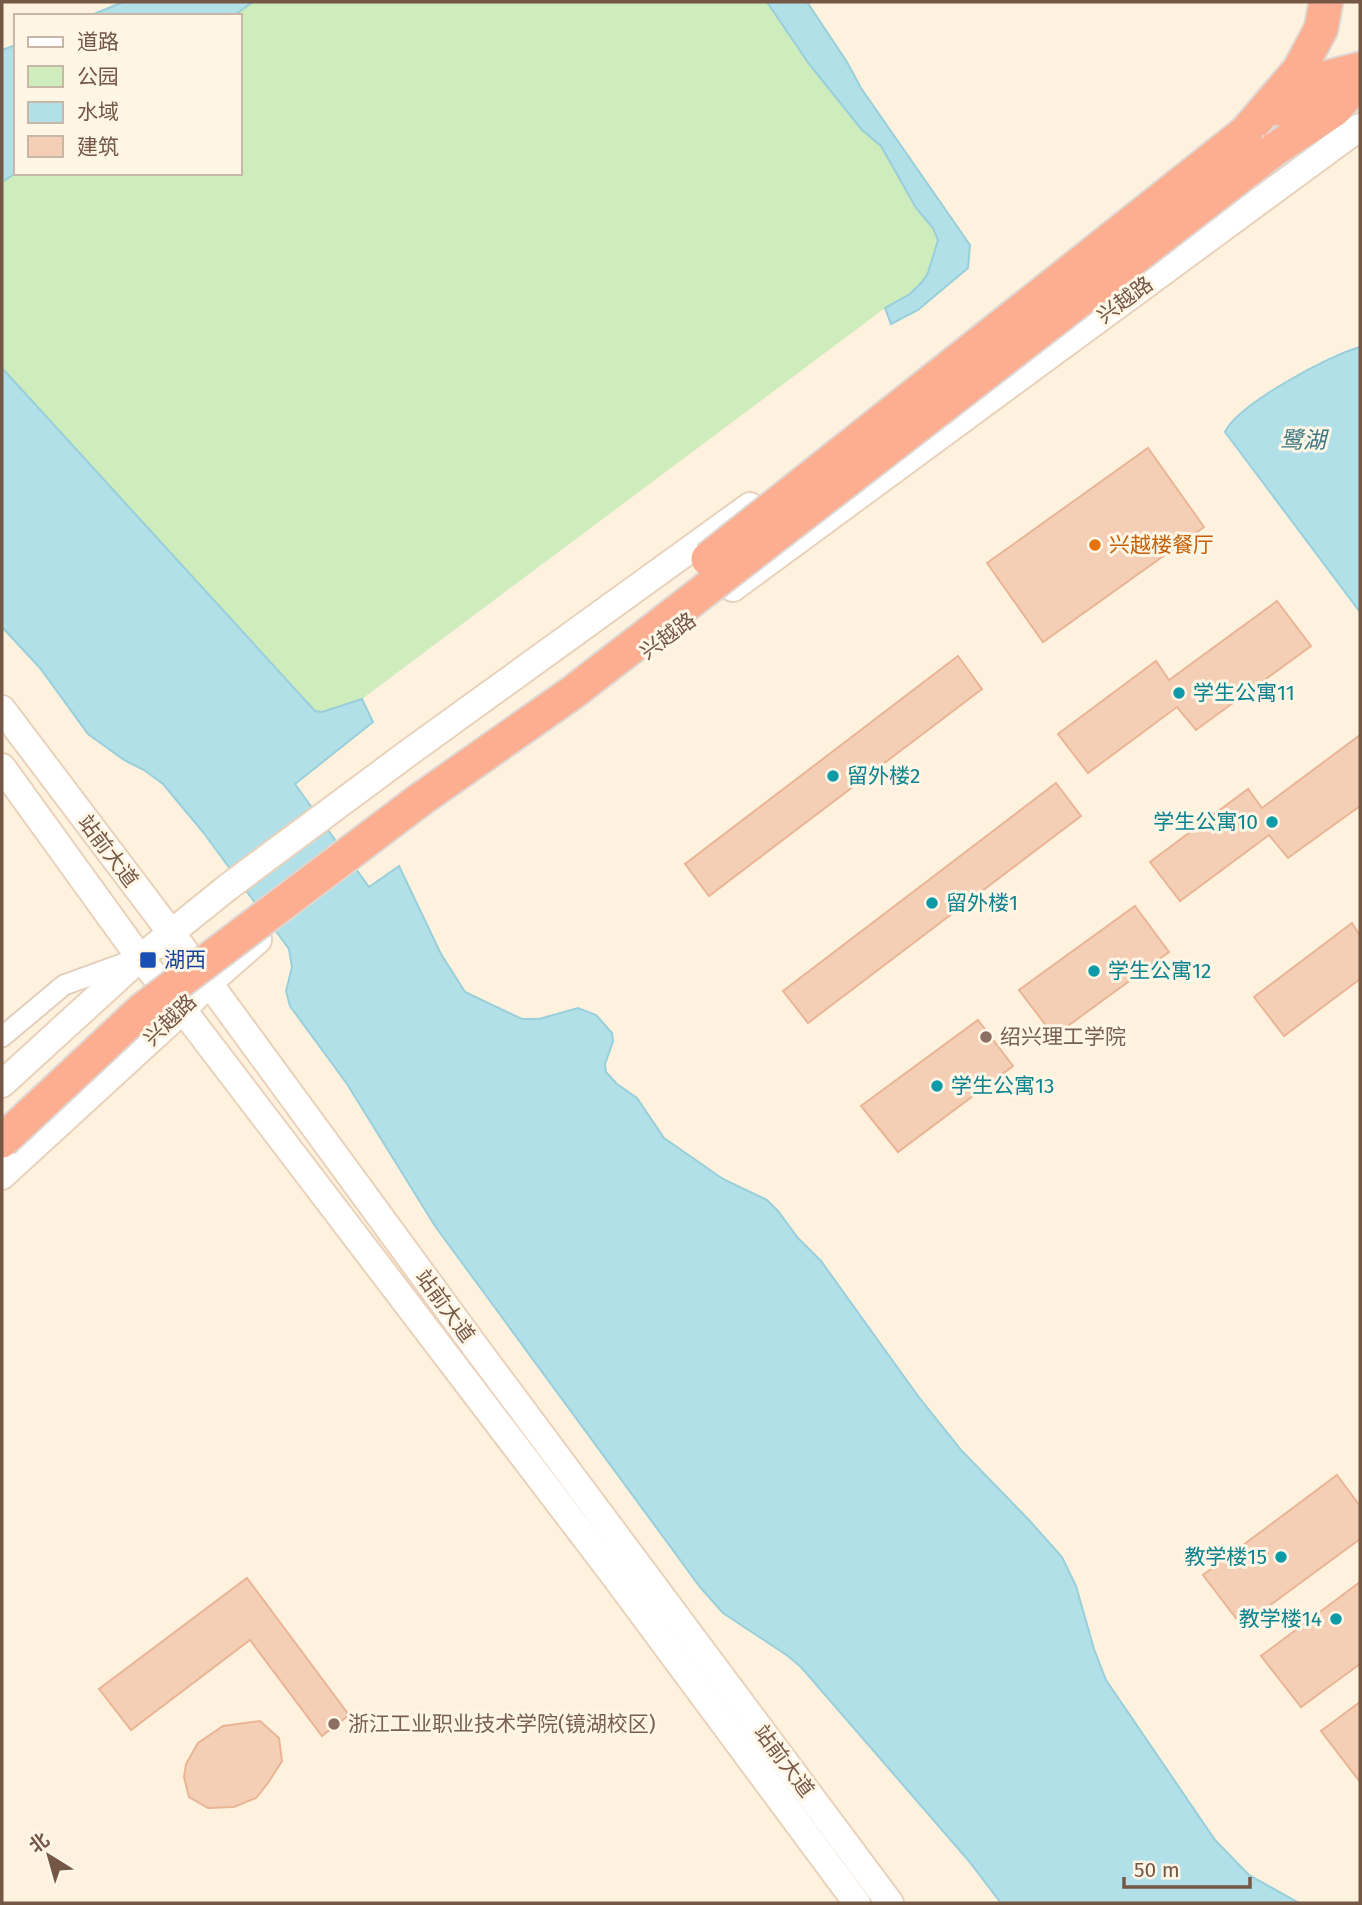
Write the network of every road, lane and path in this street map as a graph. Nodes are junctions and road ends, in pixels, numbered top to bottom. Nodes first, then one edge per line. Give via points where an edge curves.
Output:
1 (1326, 2) edge
2 (1360, 71) edge
3 (1360, 80) edge
4 (1360, 113) edge
5 (1360, 127) edge
6 (1246, 132) junction
7 (1275, 149) junction
8 (2, 709) edge
9 (2, 767) edge
10 (170, 933) junction
11 (140, 958) junction
12 (209, 983) junction
13 (183, 1010) junction
14 (2, 1037) edge
15 (2, 1084) edge
16 (2, 1115) edge
17 (2, 1141) edge
18 (2, 1176) edge
19 (857, 1903) edge
20 (890, 1903) edge

1 - 6 highway via 1321,29 1299,70
2 - 6 highway via 1328,77
2 - 10 main road via 411,751
3 - 7 highway via 1334,110
4 - 7 highway
5 - 12 main road, 兴越路 via 436,807 263,936
6 - 16 highway, bridge via 558,677 127,999
7 - 17 highway, bridge via 572,693 421,799 142,1010
8 - 10 main road, 站前大道
9 - 11 main road, 站前大道
10 - 11 main road
10 - 12 main road, 站前大道
11 - 13 main road, 站前大道
11 - 14 street via 64,985
11 - 15 main road
12 - 13 main road, 兴越路
12 - 20 main road, 站前大道
13 - 18 main road, 兴越路
13 - 19 main road, 站前大道

